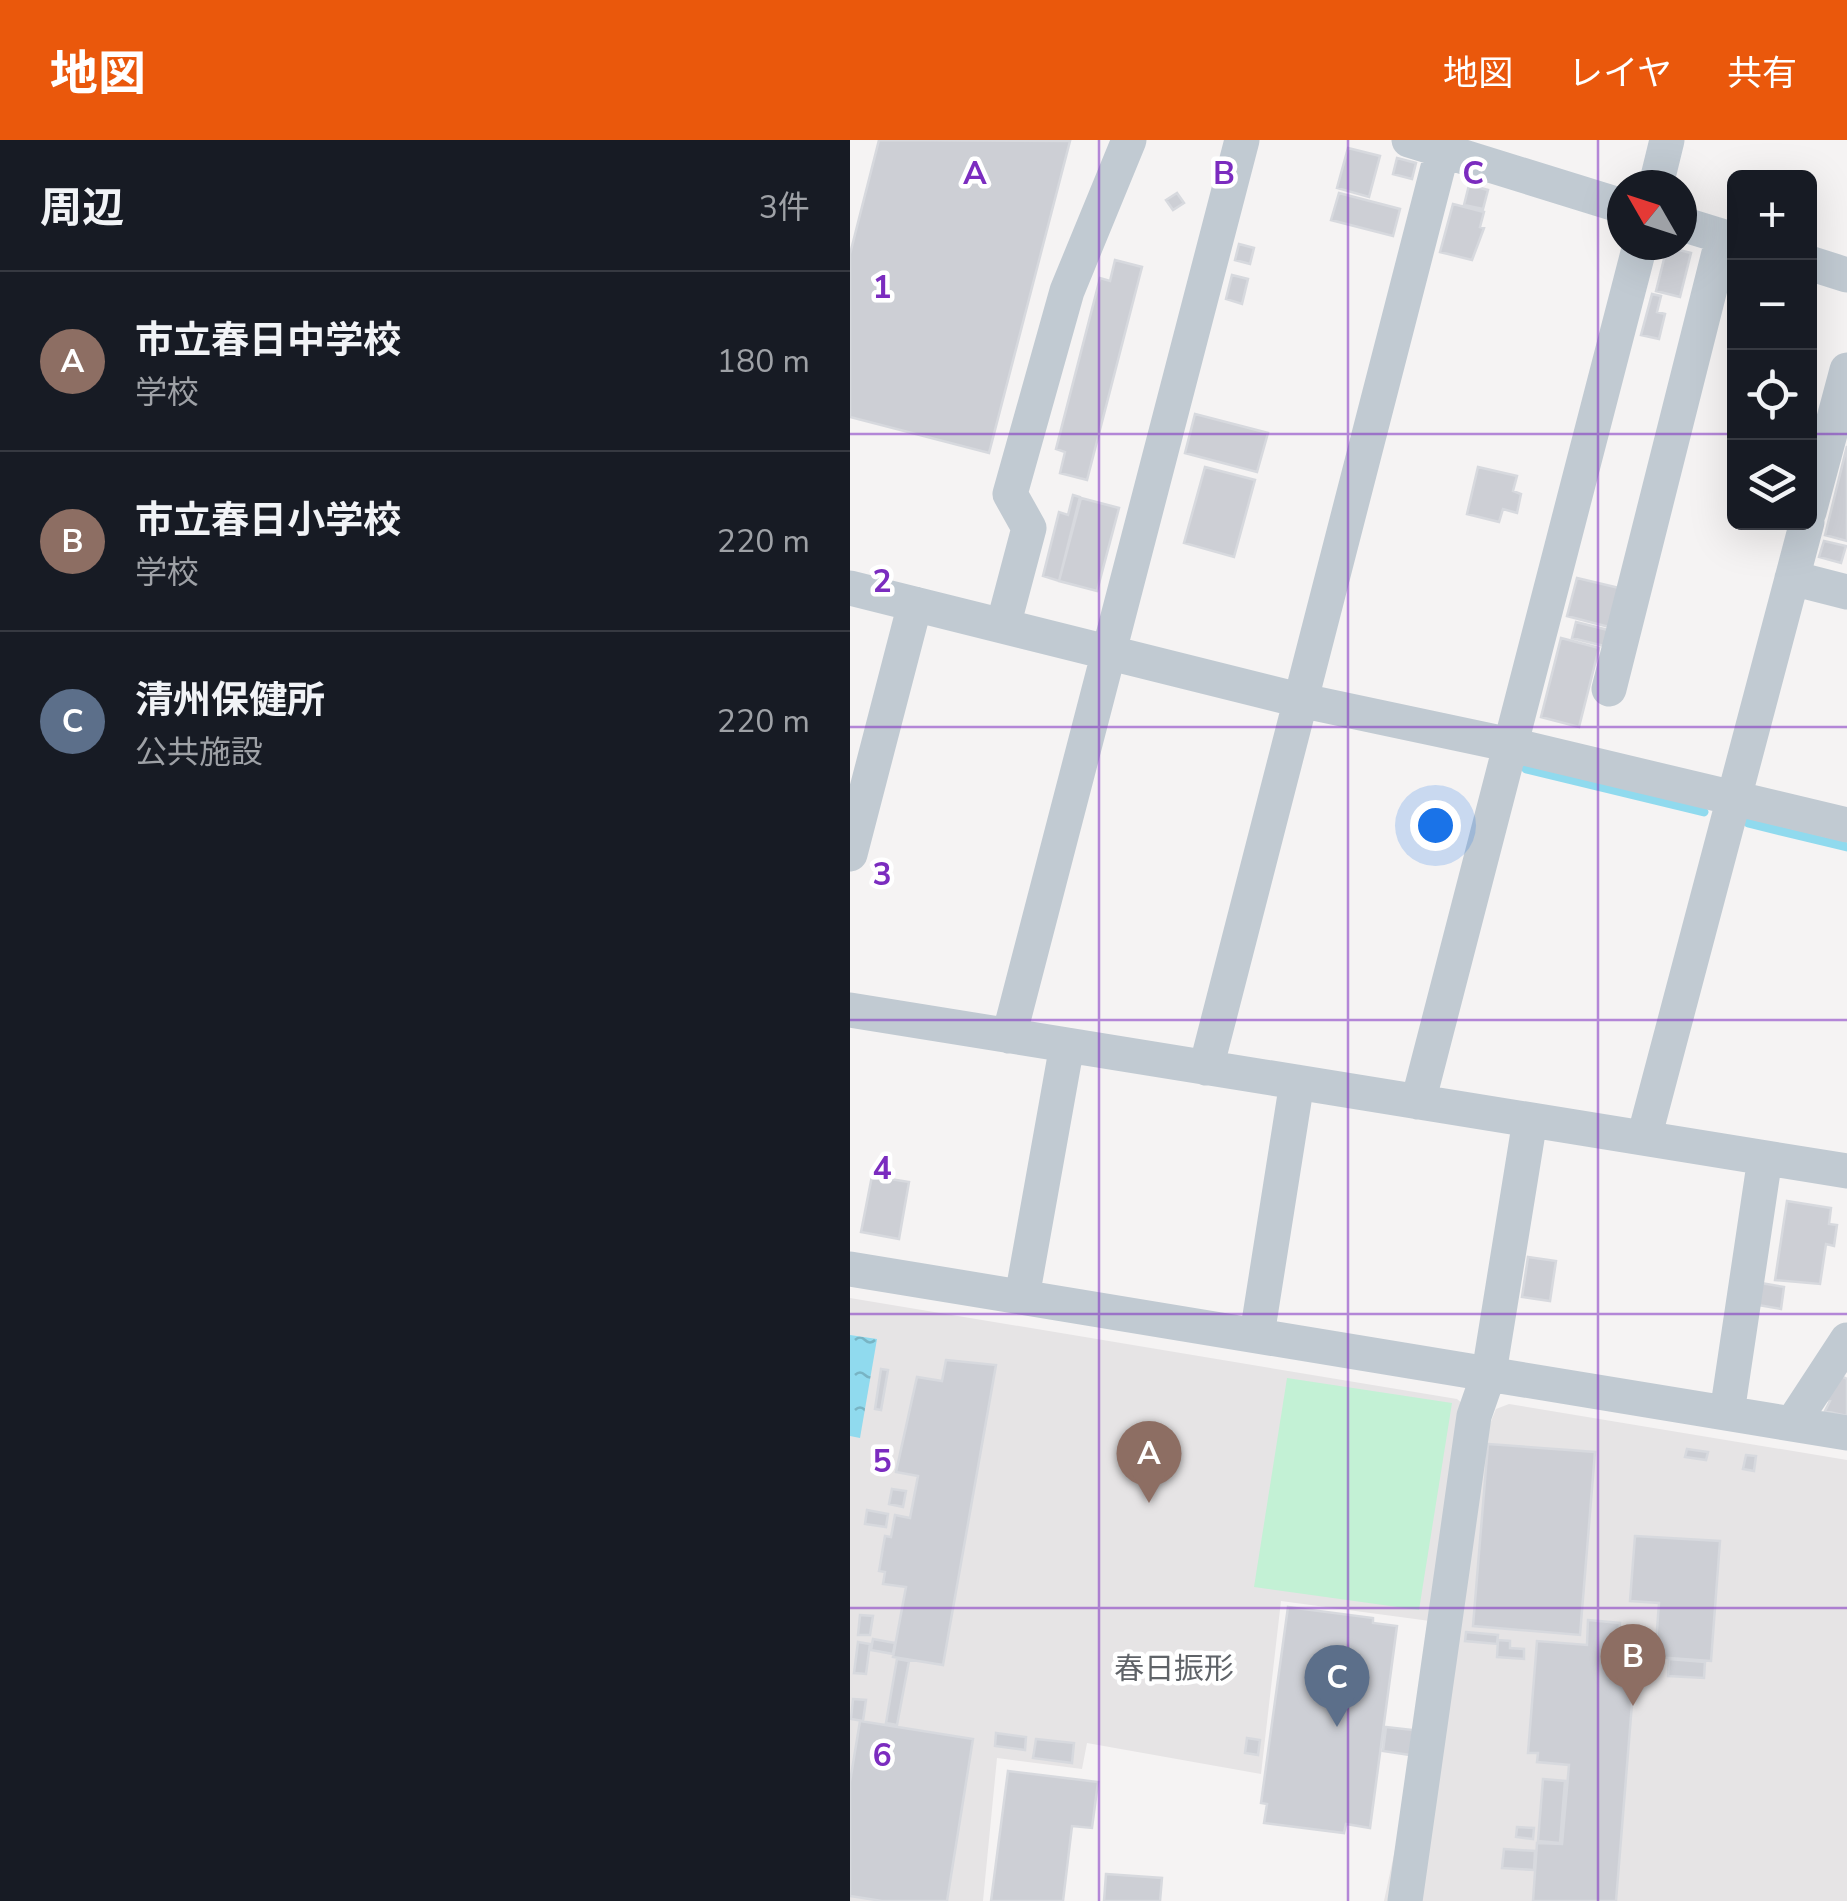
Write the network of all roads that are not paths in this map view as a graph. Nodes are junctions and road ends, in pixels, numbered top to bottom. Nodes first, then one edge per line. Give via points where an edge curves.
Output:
1 (1130, 140) edge
2 (1242, 140) edge
3 (1668, 140) edge
4 (1432, 143) edge
5 (1660, 170) edge
6 (1607, 201) edge
7 (1697, 229) edge
8 (1727, 238) edge
9 (1727, 246) edge
10 (1636, 260) edge
11 (1817, 266) edge
12 (1847, 275) edge
13 (1847, 370) edge
14 (1817, 485) edge
15 (1805, 530) edge
16 (1792, 578) junction
17 (850, 588) edge
18 (1847, 592) edge
19 (915, 604) junction
20 (1003, 626) junction
21 (1109, 652) junction
22 (1609, 689) dead end
23 (1299, 700) junction
24 (1510, 745) junction
25 (1734, 798) junction
26 (1847, 826) edge
27 (850, 854) edge
28 (850, 1010) edge
29 (1009, 1036) junction
30 (1067, 1045) junction
31 (1206, 1068) junction
32 (1296, 1082) junction
33 (1418, 1102) junction
34 (1530, 1120) junction
35 (1644, 1138) junction
36 (1765, 1158) junction
37 (1847, 1171) edge
38 (850, 1269) edge
39 (1022, 1297) junction
40 (1257, 1335) junction
41 (1847, 1340) edge
42 (1489, 1373) junction
43 (1727, 1413) junction
44 (1792, 1424) junction
45 (1847, 1433) edge
46 (1406, 1901) edge

1 - 20 street via 1066,291 1010,494 1029,528
2 - 21 street
3 - 5 street
4 - 6 street
4 - 23 street
7 - 8 street
9 - 22 street
10 - 24 street
11 - 12 street
13 - 14 street
15 - 16 street
16 - 18 street
16 - 25 street
17 - 19 street
19 - 20 street
19 - 27 street
20 - 21 street
21 - 23 street
21 - 29 street
23 - 24 street
23 - 31 street
24 - 25 street
24 - 33 street
25 - 26 street
25 - 35 street
28 - 29 street
29 - 30 street
30 - 31 street
30 - 39 street
31 - 32 street
32 - 33 street
32 - 40 street
33 - 34 street
34 - 35 street
34 - 42 street
35 - 36 street
36 - 37 street
36 - 43 street
38 - 39 street
39 - 40 street
40 - 42 street
41 - 44 street
42 - 43 street
42 - 46 street via 1474,1416
43 - 44 street
44 - 45 street

